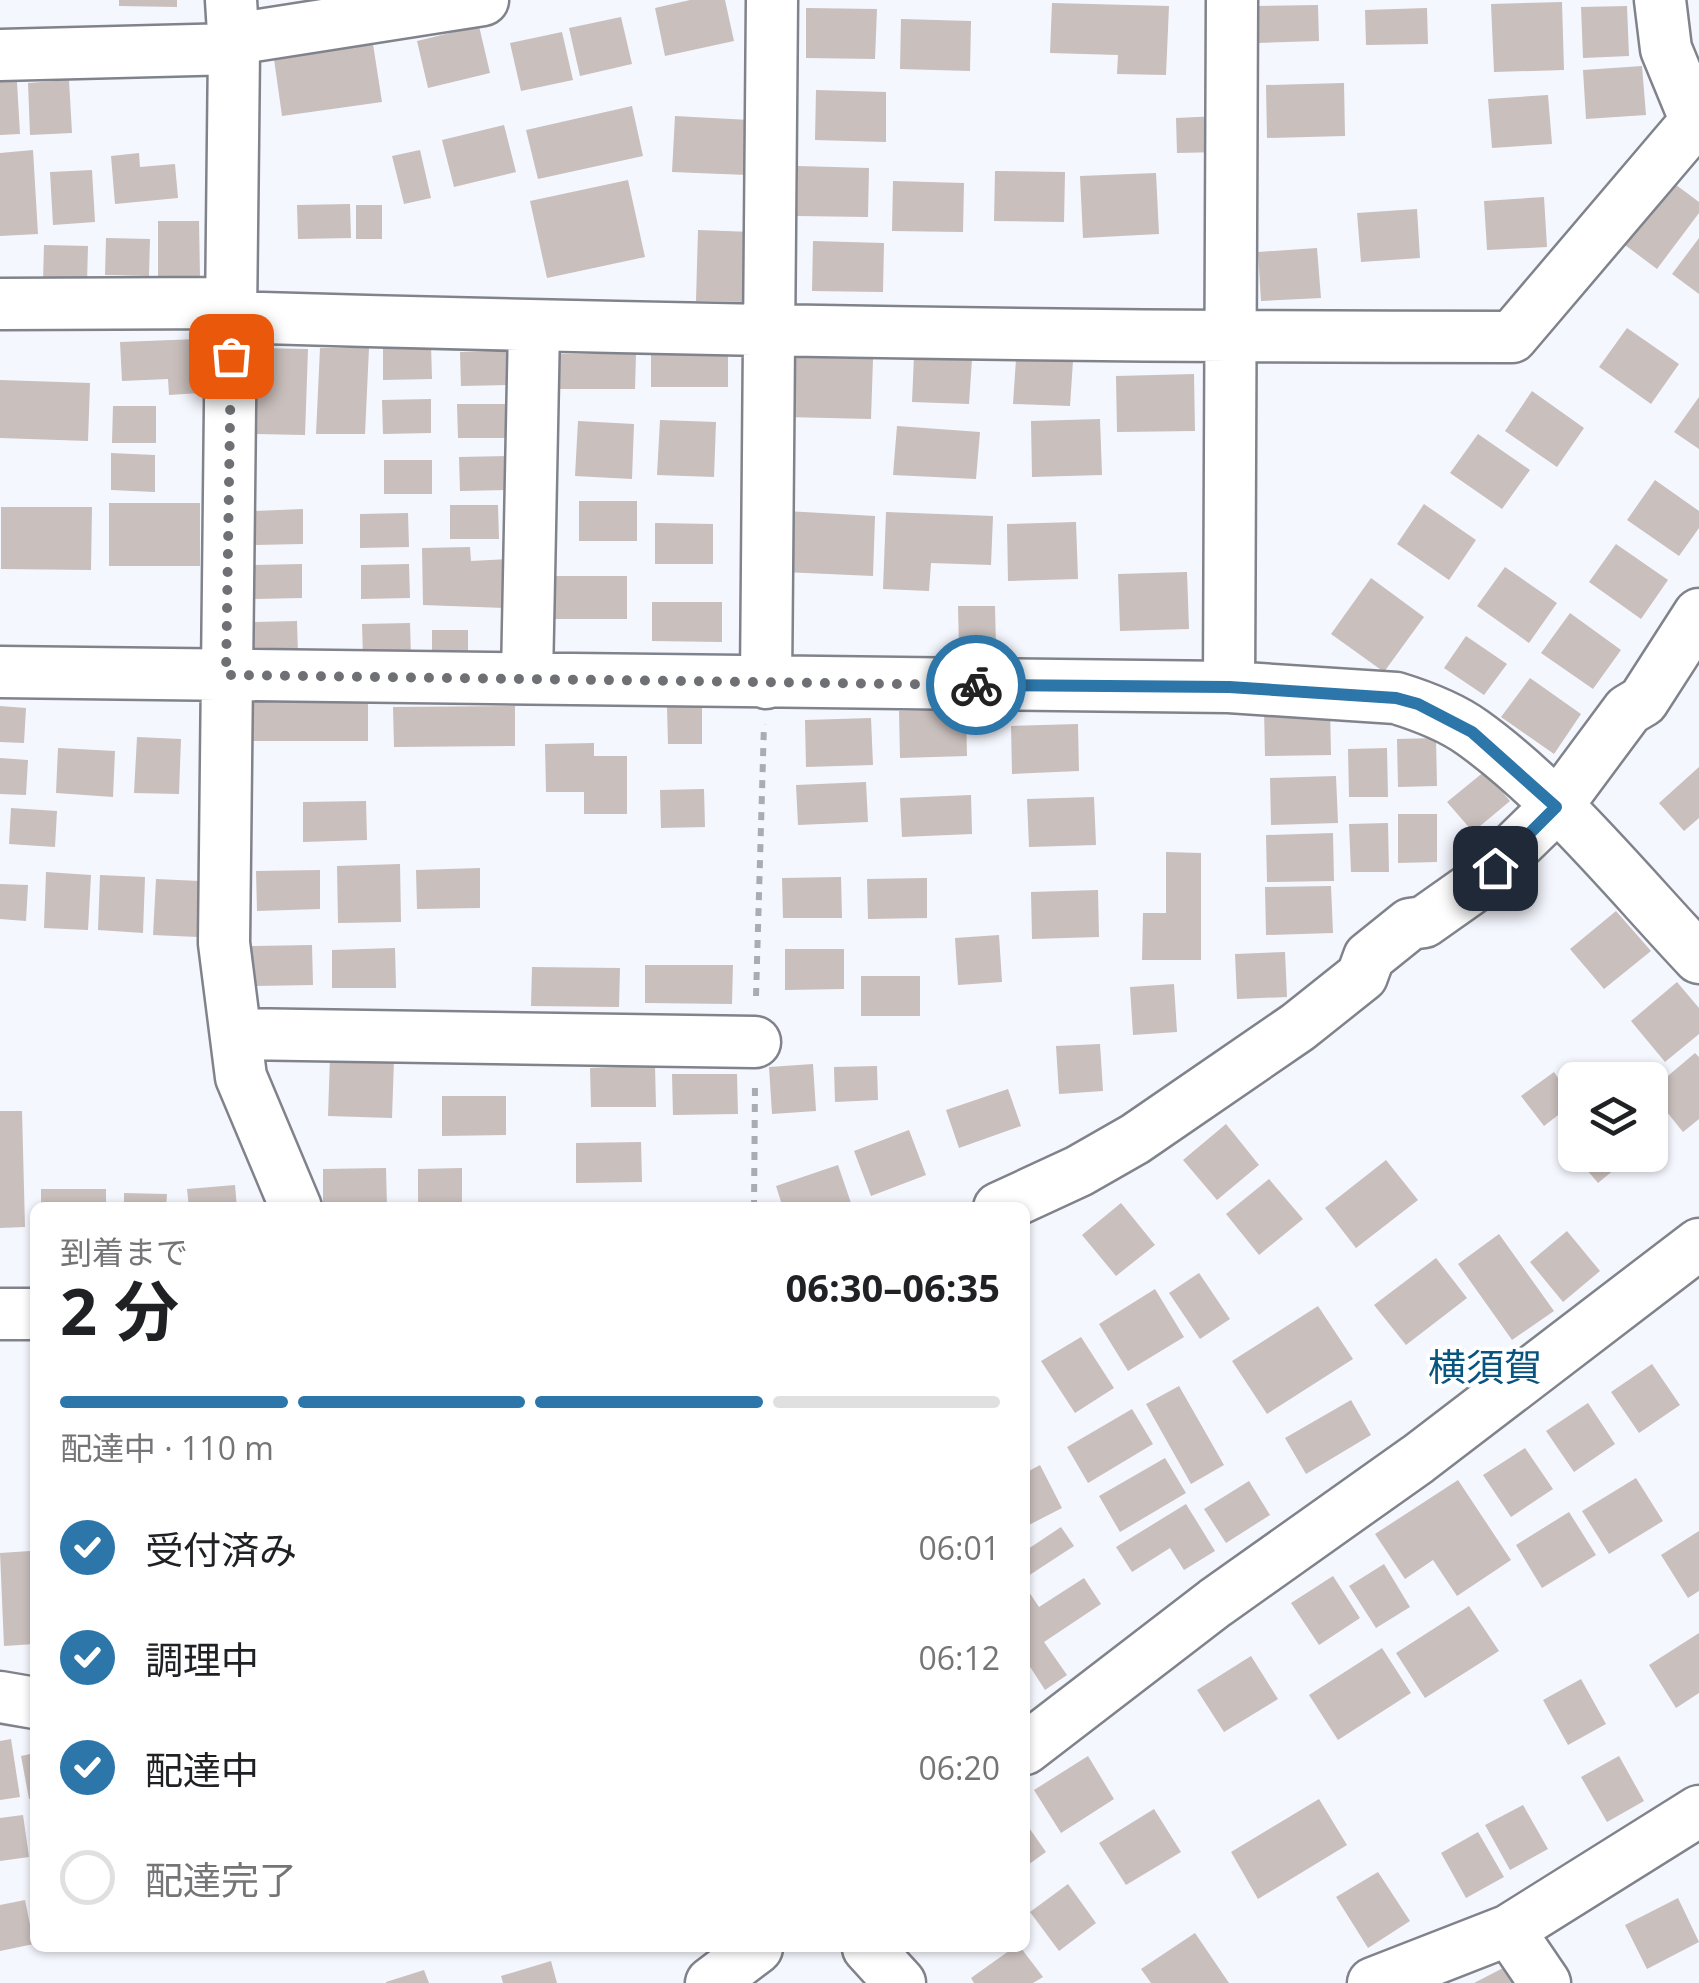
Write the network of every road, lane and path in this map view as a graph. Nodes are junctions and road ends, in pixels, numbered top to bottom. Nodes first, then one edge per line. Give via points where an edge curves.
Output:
1 (483, 0) edge
2 (772, 0) edge
3 (1232, 0) edge
4 (1660, 0) edge
5 (233, 29) edge
6 (0, 55) edge
7 (1696, 126) edge
8 (0, 304) edge
9 (232, 310) junction
10 (534, 326) junction
11 (768, 330) junction
12 (1230, 338) junction
13 (1699, 614) edge
14 (0, 672) edge
15 (226, 675) junction
16 (527, 678) junction
17 (766, 683) junction
18 (1229, 687) junction
19 (1556, 807) junction
20 (1699, 958) edge
21 (236, 1034) junction
22 (756, 1042) junction
23 (294, 1202) edge
24 (754, 1202) edge
25 (1012, 1202) edge
26 (1699, 1244) edge
27 (0, 1314) edge
28 (30, 1314) edge
29 (0, 1696) edge
30 (30, 1702) edge
31 (1030, 1745) edge
32 (1699, 1811) edge
33 (1509, 1930) junction
34 (753, 1952) edge
35 (872, 1952) edge
36 (711, 1983) edge
37 (900, 1983) edge
38 (1373, 1983) edge
39 (1545, 1983) edge

1 - 5 street
2 - 11 street
3 - 12 street
4 - 7 street via 1666,50
5 - 6 street
5 - 9 street
7 - 12 street via 1512,338
8 - 9 street
9 - 10 street
9 - 15 street
10 - 11 street
10 - 16 street
11 - 12 street
11 - 17 street
12 - 18 street
13 - 19 street via 1643,700 1628,710
14 - 15 street
15 - 16 street
15 - 21 street via 224,943
16 - 17 street
17 - 18 street
17 - 22 path
18 - 19 street via 1374,694 1418,704 1472,732
19 - 20 street
19 - 25 street via 1475,886 1368,957 1362,976 1298,1027 1135,1138
21 - 22 street
21 - 23 street via 242,1077
22 - 24 path
26 - 31 street
27 - 28 street
29 - 30 street
32 - 33 street
33 - 38 street
33 - 39 street
34 - 36 street
35 - 37 street

